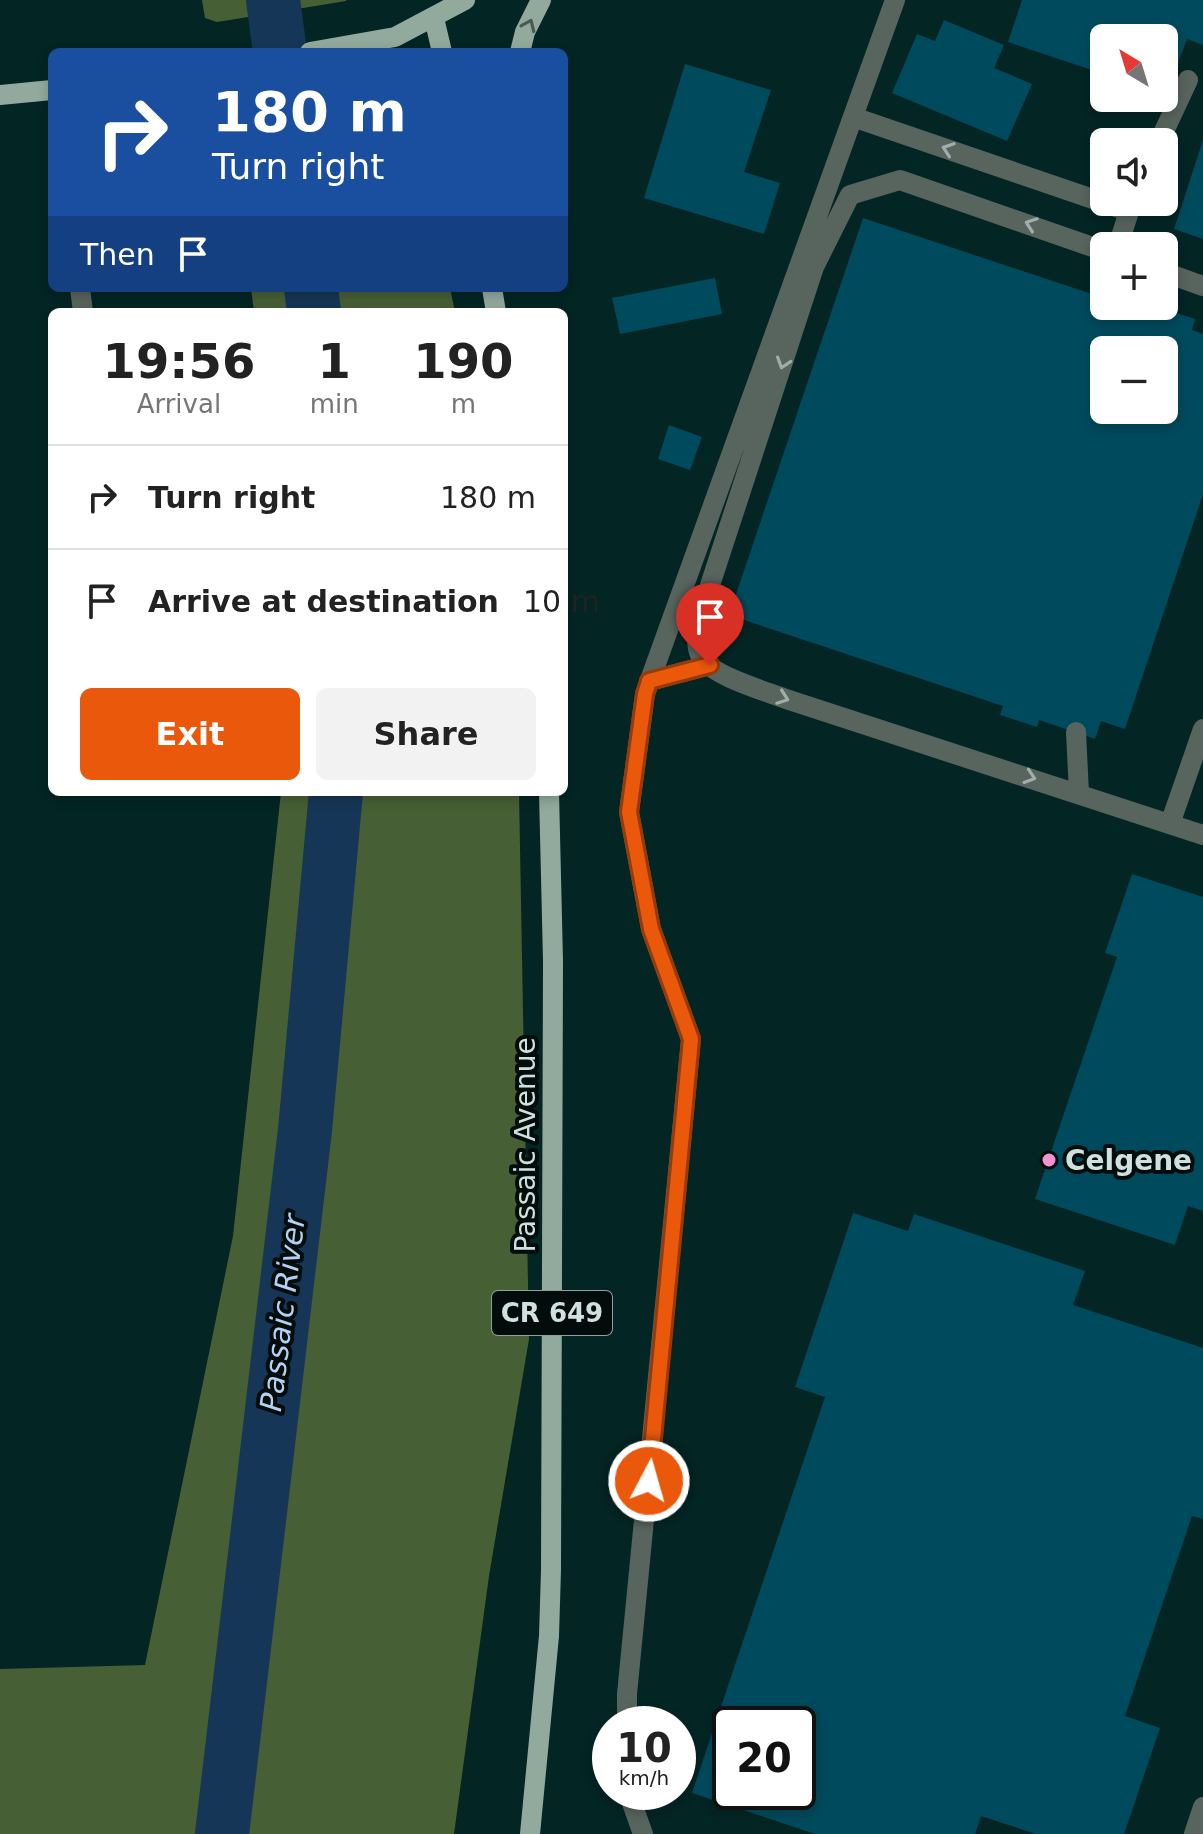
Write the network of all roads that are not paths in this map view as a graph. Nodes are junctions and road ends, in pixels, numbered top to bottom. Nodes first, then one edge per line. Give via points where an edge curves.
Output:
1 (465, 0) edge
2 (541, 0) edge
3 (895, 0) edge
4 (433, 9) edge
5 (333, 48) edge
6 (441, 48) edge
7 (521, 48) edge
8 (1188, 80) dead end
9 (48, 91) edge
10 (0, 95) edge
11 (853, 117) junction
12 (1166, 128) edge
13 (1090, 193) edge
14 (1090, 246) edge
15 (1178, 277) edge
16 (1203, 286) edge
17 (710, 665) junction
18 (649, 681) junction
19 (1203, 729) edge
20 (1076, 732) dead end
21 (1079, 793) junction
22 (549, 796) edge
23 (1170, 824) junction
24 (1203, 835) edge
25 (628, 1706) edge
26 (1203, 1807) edge
27 (634, 1810) edge
28 (530, 1834) edge
29 (643, 1834) edge
30 (1194, 1834) edge

1 - 4 main road
7 -> 2 main road
3 - 11 lane
4 - 5 main road via 395,37
4 - 6 main road
8 - 12 lane
9 - 10 main road
13 -> 11 lane
11 - 18 lane
14 -> 17 lane via 900,180 850,195 814,267 697,625 701,658
15 - 16 lane
17 - 18 lane
17 -> 21 lane via 786,699
18 - 25 lane via 629,812 651,929 691,1039
19 - 23 lane
20 - 21 lane
21 - 23 lane
22 - 28 main road, Passaic Avenue / CR 649 via 551,1570
23 - 24 lane
26 - 30 lane
27 - 29 lane

